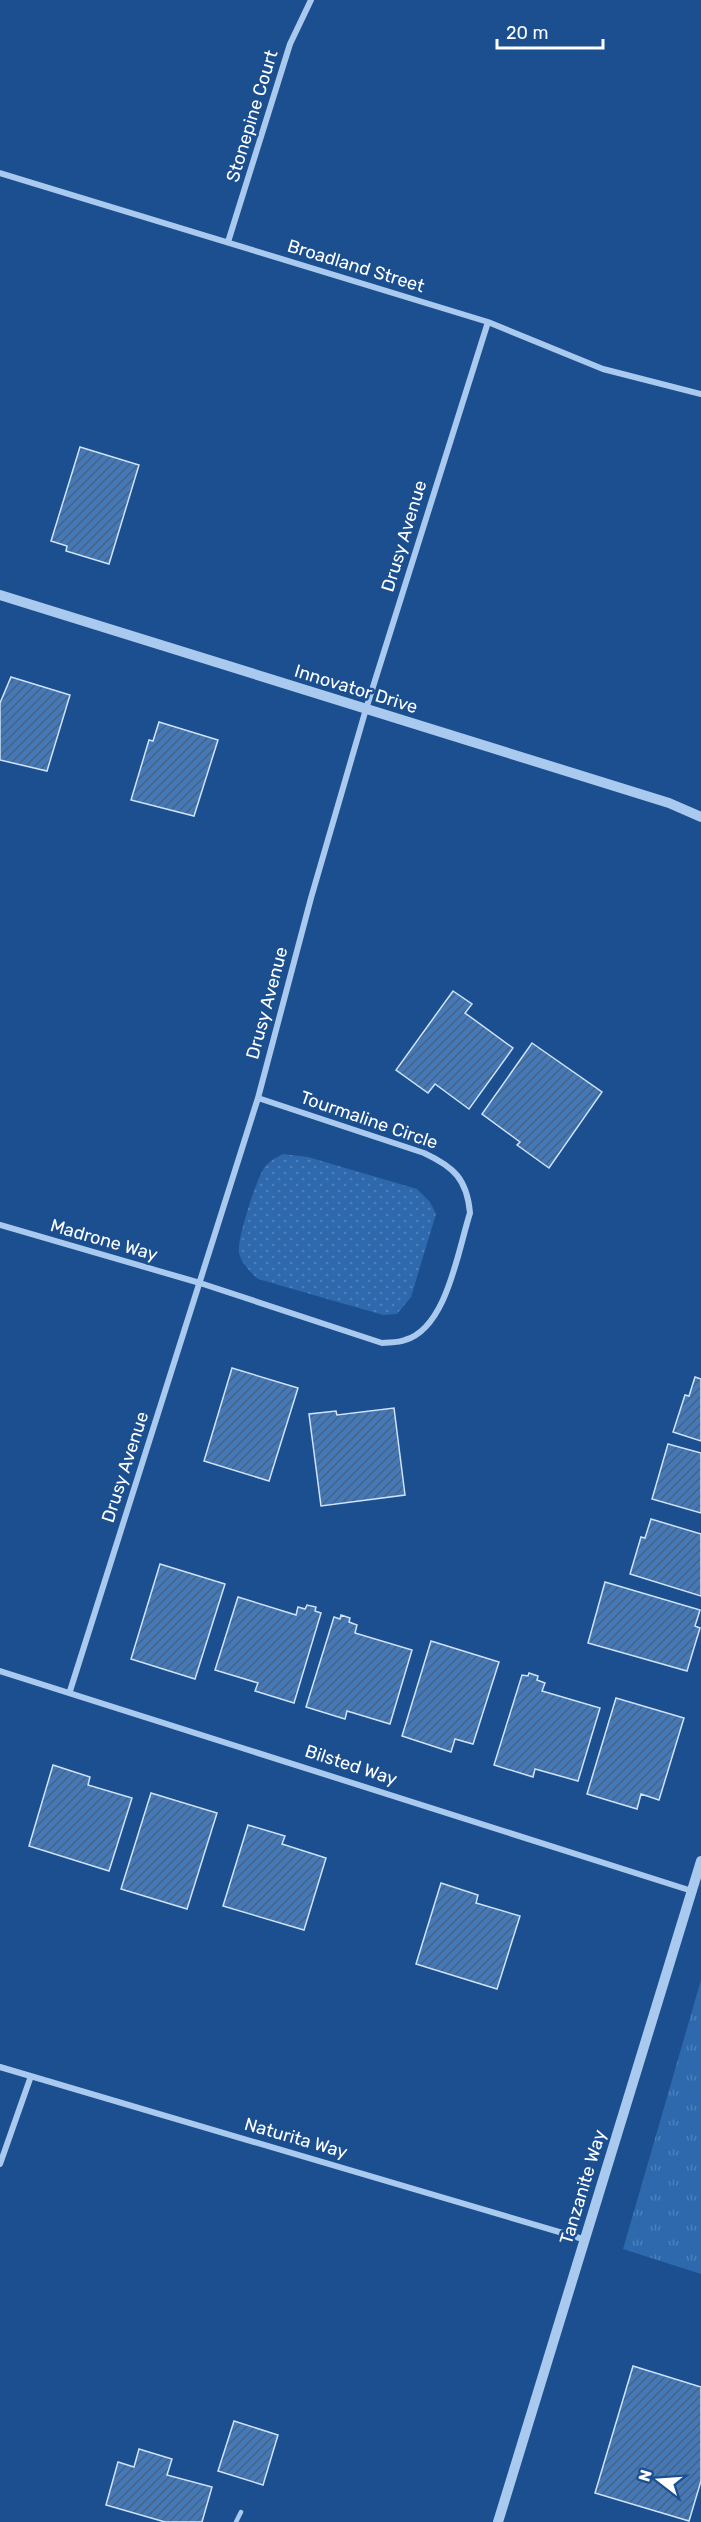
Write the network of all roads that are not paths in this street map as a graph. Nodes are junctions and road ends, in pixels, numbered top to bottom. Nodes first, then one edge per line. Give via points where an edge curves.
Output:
1 (311, 0) edge
2 (0, 173) edge
3 (228, 243) junction
4 (488, 322) junction
5 (701, 394) edge
6 (0, 595) edge
7 (366, 709) junction
8 (701, 817) edge
9 (258, 1098) junction
10 (0, 1225) edge
11 (200, 1283) junction
12 (0, 1671) edge
13 (70, 1691) junction
14 (701, 1862) edge
15 (692, 1891) junction
16 (0, 2067) edge
17 (31, 2076) junction
18 (0, 2164) edge
19 (583, 2239) junction
20 (241, 2512) dead end
21 (236, 2522) edge
22 (498, 2522) edge

1 - 3 street, Stonepine Court via 290,44
2 - 3 street, Broadland Street
3 - 4 street, Broadland Street
4 - 5 street, Broadland Street via 603,369
4 - 7 street, Drusy Avenue
6 - 7 street, Innovator Drive
7 - 8 street, Innovator Drive via 669,803
7 - 9 street, Drusy Avenue
9 - 11 street, Drusy Avenue
9 - 11 street, Tourmaline Circle via 424,1153 447,1163 463,1181 470,1213 441,1308 427,1328 405,1340 382,1343
10 - 11 street, Madrone Way
11 - 13 street, Drusy Avenue
12 - 13 street, Bilsted Way
13 - 15 street, Bilsted Way
14 - 15 street, Tanzanite Way
15 - 19 street, Tanzanite Way
16 - 17 street, Naturita Way
17 - 18 street
17 - 19 street, Naturita Way
19 - 22 street, Tanzanite Way
20 - 21 lane

